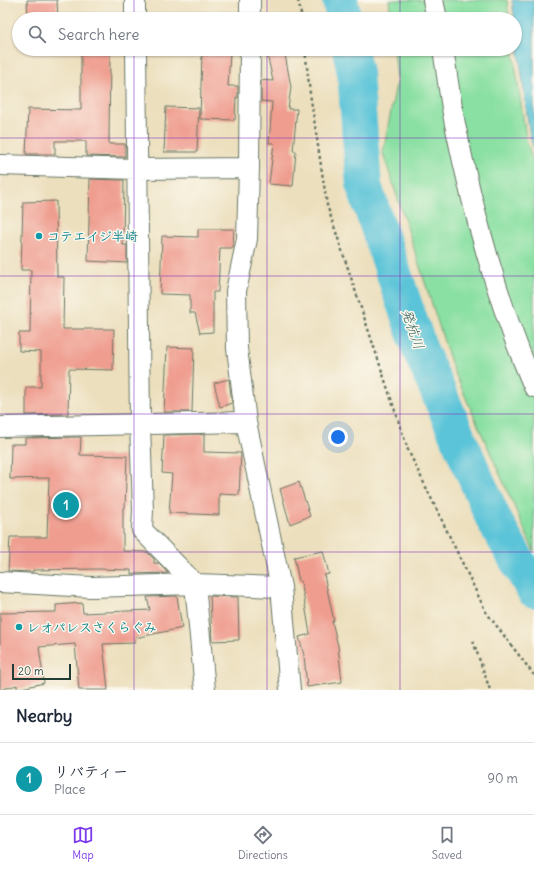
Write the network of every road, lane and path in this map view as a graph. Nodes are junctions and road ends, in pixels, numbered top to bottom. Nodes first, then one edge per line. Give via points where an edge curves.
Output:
1 (135, 0) edge
2 (250, 0) edge
3 (298, 0) edge
4 (433, 0) edge
5 (135, 12) edge
6 (250, 12) edge
7 (301, 12) edge
8 (436, 12) edge
9 (136, 56) edge
10 (250, 56) edge
11 (306, 56) edge
12 (444, 56) edge
13 (0, 165) edge
14 (249, 168) junction
15 (136, 169) junction
16 (534, 387) edge
17 (246, 422) junction
18 (140, 424) junction
19 (0, 427) edge
20 (0, 582) edge
21 (195, 584) junction
22 (281, 587) junction
23 (473, 641) dead end
24 (534, 675) edge
25 (205, 690) edge
26 (290, 690) edge
27 (490, 690) edge

1 - 5 street
2 - 6 street
3 - 7 path
4 - 8 street
9 - 15 street
10 - 14 street
11 - 24 path via 327,205 408,450 486,612
12 - 16 street via 471,197 498,291
13 - 15 street
14 - 15 street
14 - 17 street via 247,239 236,290 237,348
15 - 18 street
17 - 18 street
17 - 22 street
18 - 19 street
18 - 21 street via 142,530
20 - 21 street via 91,587
21 - 22 street
21 - 25 street
22 - 26 street
23 - 27 path

